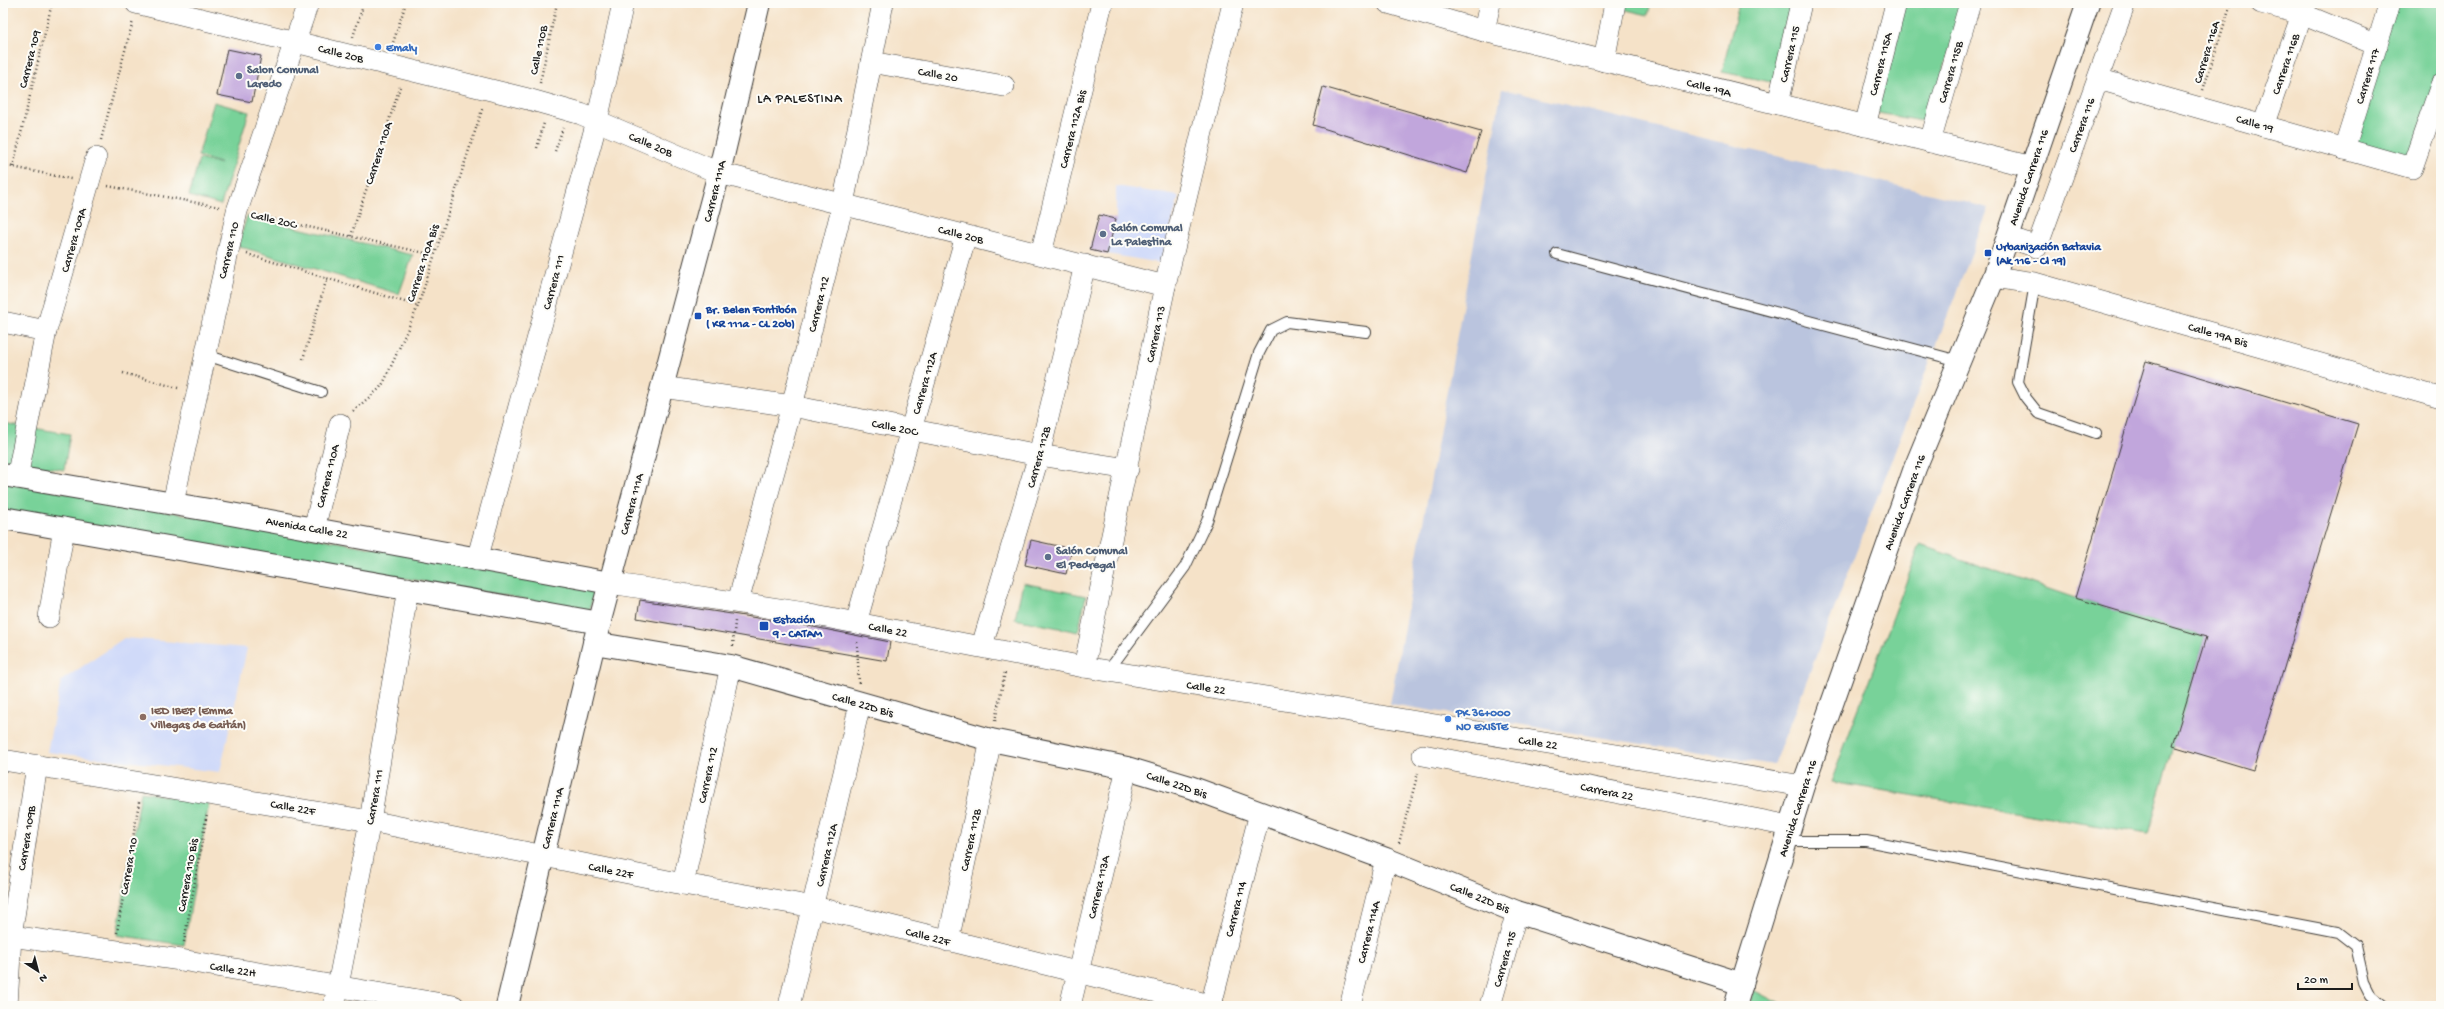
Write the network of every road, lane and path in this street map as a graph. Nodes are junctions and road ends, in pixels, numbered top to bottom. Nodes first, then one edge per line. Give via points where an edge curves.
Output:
1 (52, 3) edge
2 (137, 3) edge
3 (308, 3) edge
4 (364, 3) edge
5 (406, 3) edge
6 (558, 3) edge
7 (623, 3) edge
8 (759, 3) edge
9 (883, 3) edge
10 (1102, 3) edge
11 (1233, 3) edge
12 (1388, 3) edge
13 (1490, 3) edge
14 (1615, 3) edge
15 (1801, 3) edge
16 (1896, 3) edge
17 (1970, 3) edge
18 (2088, 3) edge
19 (2125, 3) edge
20 (2231, 3) edge
21 (2261, 3) edge
22 (2390, 3) edge
23 (2304, 9) edge
24 (1484, 31) junction
25 (294, 41) junction
26 (2377, 45) junction
27 (347, 54) junction
28 (1604, 61) junction
29 (872, 62) junction
30 (386, 64) junction
31 (406, 69) junction
32 (2098, 79) junction
33 (2441, 85) edge
34 (1004, 86) dead end
35 (489, 89) junction
36 (1778, 104) junction
37 (552, 106) junction
38 (2198, 107) junction
39 (597, 121) junction
40 (1865, 126) junction
41 (2263, 126) junction
42 (1930, 142) junction
43 (537, 148) dead end
44 (2344, 148) junction
45 (555, 151) dead end
46 (96, 158) joint
47 (3, 165) edge
48 (13, 167) junction
49 (2032, 167) junction
50 (719, 173) junction
51 (90, 182) junction
52 (843, 204) junction
53 (237, 211) junction
54 (351, 236) junction
55 (966, 236) junction
56 (2008, 237) junction
57 (228, 248) junction
58 (1041, 254) junction
59 (1557, 254) dead end
60 (434, 255) junction
61 (1084, 265) junction
62 (1994, 276) junction
63 (327, 278) junction
64 (2035, 283) junction
65 (1166, 286) junction
66 (418, 306) junction
67 (3, 322) edge
68 (46, 331) junction
69 (1366, 332) dead end
70 (206, 355) junction
71 (303, 359) dead end
72 (1959, 361) junction
73 (123, 373) dead end
74 (662, 387) junction
75 (321, 392) dead end
76 (199, 394) junction
77 (2441, 398) edge
78 (792, 406) junction
79 (340, 424) joint
80 (911, 430) junction
81 (2096, 433) dead end
82 (1039, 455) junction
83 (1128, 469) junction
84 (10, 476) edge
85 (173, 504) junction
86 (3, 518) edge
87 (64, 528) junction
88 (314, 528) junction
89 (477, 560) junction
90 (610, 583) junction
91 (408, 588) junction
92 (738, 602) junction
93 (49, 617) dead end
94 (856, 623) junction
95 (597, 633) junction
96 (982, 646) junction
97 (1009, 653) junction
98 (731, 666) junction
99 (1084, 667) junction
100 (1108, 671) junction
101 (860, 704) junction
102 (991, 740) junction
103 (1423, 755) joint
104 (3, 760) edge
105 (37, 765) junction
106 (1127, 768) junction
107 (143, 782) junction
108 (1803, 786) junction
109 (211, 793) junction
110 (1260, 813) junction
111 (370, 821) junction
112 (1788, 834) junction
113 (543, 856) junction
114 (1390, 860) junction
115 (683, 884) junction
116 (814, 907) junction
117 (1517, 912) junction
118 (11, 936) junction
119 (948, 941) junction
120 (114, 951) junction
121 (181, 960) junction
122 (1078, 973) junction
123 (1742, 984) junction
124 (338, 986) junction
125 (7, 1006) edge
126 (334, 1006) edge
127 (454, 1006) edge
128 (507, 1006) edge
129 (789, 1006) edge
130 (1070, 1006) edge
131 (1213, 1006) edge
132 (1350, 1006) edge
133 (1490, 1006) edge
134 (1735, 1006) edge
135 (2382, 1006) edge

1 - 48 path, Carrera 109
2 - 25 street, Calle 20B
2 - 46 path
3 - 25 street, Carrera 110
4 - 27 path
5 - 30 path
6 - 37 path, Calle 110B
7 - 39 street, Carrera 111
8 - 50 street, Carrera 111A
9 - 29 street, Carrera 112
10 - 58 street, Carrera 112A Bis
11 - 65 street, Carrera 113
12 - 24 street, Calle 19A
13 - 24 street
14 - 28 street
15 - 36 street, Carrera 115
16 - 40 street, Carrera 115A
17 - 42 street, Carrera 115B
18 - 49 street, Avenida Carrera 116
19 - 32 street, Carrera 116
20 - 38 path, Carrera 116A
21 - 23 street
22 - 26 street, Carrera 117
23 - 26 street
23 - 41 street, Carrera 116B
24 - 28 street, Calle 19A
25 - 27 street, Calle 20B
25 - 53 street, Carrera 110
26 - 44 street, Carrera 117
27 - 30 street, Calle 20B
28 - 36 street, Calle 19A
29 - 34 street, Calle 20
29 - 52 street, Carrera 112
30 - 31 street, Calle 20B
31 - 35 street, Calle 20B
31 - 54 path, Carrera 110A
32 - 38 street, Calle 19
32 - 56 street, Carrera 116 via 2037,247
33 - 44 street, Calle 19 via 2412,168
35 - 37 street, Calle 20B
35 - 60 path, Carrera 110A Bis
36 - 40 street, Calle 19A
37 - 39 street, Calle 20B
37 - 43 path
37 - 45 path
38 - 41 street, Calle 19
39 - 50 street, Calle 20B
39 - 89 street, Carrera 111
40 - 42 street, Calle 19A
41 - 44 street, Calle 19
42 - 49 street, Calle 19A
46 - 51 street, Carrera 109A
47 - 48 path, Calle 20C
48 - 51 path, Calle 20C
49 - 56 street, Avenida Carrera 116
50 - 52 street, Calle 20B
50 - 74 street, Carrera 111A
51 - 53 path, Calle 20C
51 - 68 street, Carrera 109A
52 - 55 street, Calle 20B
52 - 78 street, Carrera 112
53 - 54 path, Calle 20C
53 - 57 street, Carrera 110
54 - 60 path, Calle 20C
55 - 58 street, Calle 20B
55 - 80 street, Carrera 112A
56 - 62 street, Avenida Carrera 116
57 - 63 path
57 - 70 street, Carrera 110
58 - 61 street, Calle 20B
59 - 72 lane
60 - 66 path, Carrera 110A Bis
61 - 65 street, Calle 20B
61 - 82 street, Carrera 112B
62 - 64 street, Calle 19A Bis
62 - 72 street, Avenida Carrera 116
63 - 66 path
63 - 71 path
64 - 77 street, Calle 19A Bis
64 - 81 lane via 2018,382 2038,413
65 - 83 street, Carrera 113
66 - 79 path, Carrera 110A Bis via 384,382
67 - 68 street
68 - 84 street, Carrera 109A
69 - 100 lane via 1287,322 1271,330 1259,353 1206,521 1185,567
70 - 75 lane
70 - 76 street, Carrera 110
72 - 108 street, Avenida Carrera 116 via 1915,468
73 - 76 path
74 - 78 street, Calle 20C
74 - 90 street, Carrera 111A
76 - 85 street, Carrera 110
78 - 80 street, Calle 20C
78 - 92 street, Carrera 112
79 - 88 street, Carrera 110A
80 - 82 street, Calle 20C
80 - 94 street, Carrera 112A
82 - 83 street, Calle 20C
82 - 96 street, Carrera 112B
83 - 99 street, Carrera 113
84 - 85 street, Avenida Calle 22
85 - 88 street, Avenida Calle 22
86 - 87 street
87 - 91 street
87 - 93 street
88 - 89 street, Avenida Calle 22
89 - 90 street, Avenida Calle 22
90 - 92 street, Calle 22
90 - 95 street, Carrera 111A
91 - 95 street
91 - 111 street, Carrera 111
92 - 94 street, Calle 22
92 - 98 path
94 - 96 street, Calle 22
94 - 101 path
95 - 98 street, Calle 22D Bis
95 - 113 street, Carrera 111A
96 - 97 street, Calle 22
97 - 99 street, Calle 22
97 - 102 path
98 - 101 street, Calle 22D Bis
98 - 115 street, Carrera 112
99 - 100 street, Calle 22
100 - 108 street, Calle 22
101 - 102 street, Calle 22D Bis
101 - 116 street, Carrera 112A
102 - 106 street, Calle 22D Bis
102 - 119 street, Carrera 112B
103 - 112 street, Carrera 22
103 - 114 path
104 - 105 street, Calle 22F
105 - 107 street, Calle 22F
105 - 118 street, Carrera 109B
106 - 110 street, Calle 22D Bis via 1190,787
106 - 122 street, Carrera 113A
107 - 109 street, Calle 22F
107 - 120 path, Carrera 110
108 - 112 street, Avenida Carrera 116
109 - 111 street, Calle 22F
109 - 121 path, Carrera 110 Bis
110 - 114 street, Calle 22D Bis
110 - 131 street, Carrera 114
111 - 113 street, Calle 22F
111 - 124 street, Carrera 111
112 - 123 street, Avenida Carrera 116
112 - 135 lane via 1866,841 2338,932 2356,946 2364,982 2371,996
113 - 115 street, Calle 22F
113 - 128 street, Carrera 111A
114 - 117 street, Calle 22D Bis
114 - 132 street, Carrera 114A
115 - 116 street, Calle 22F
116 - 119 street, Calle 22F
116 - 129 street, Carrera 112A
117 - 123 street, Calle 22D Bis
117 - 133 street, Carrera 115
118 - 120 street, Calle 22H
118 - 125 street, Carrera 109B
119 - 122 street, Calle 22F
120 - 121 street, Calle 22H
121 - 124 street, Calle 22H
122 - 130 street, Carrera 113A
122 - 131 street, Calle 22F
123 - 134 street, Avenida Carrera 116
124 - 126 street, Carrera 111
124 - 127 street, Calle 22H

